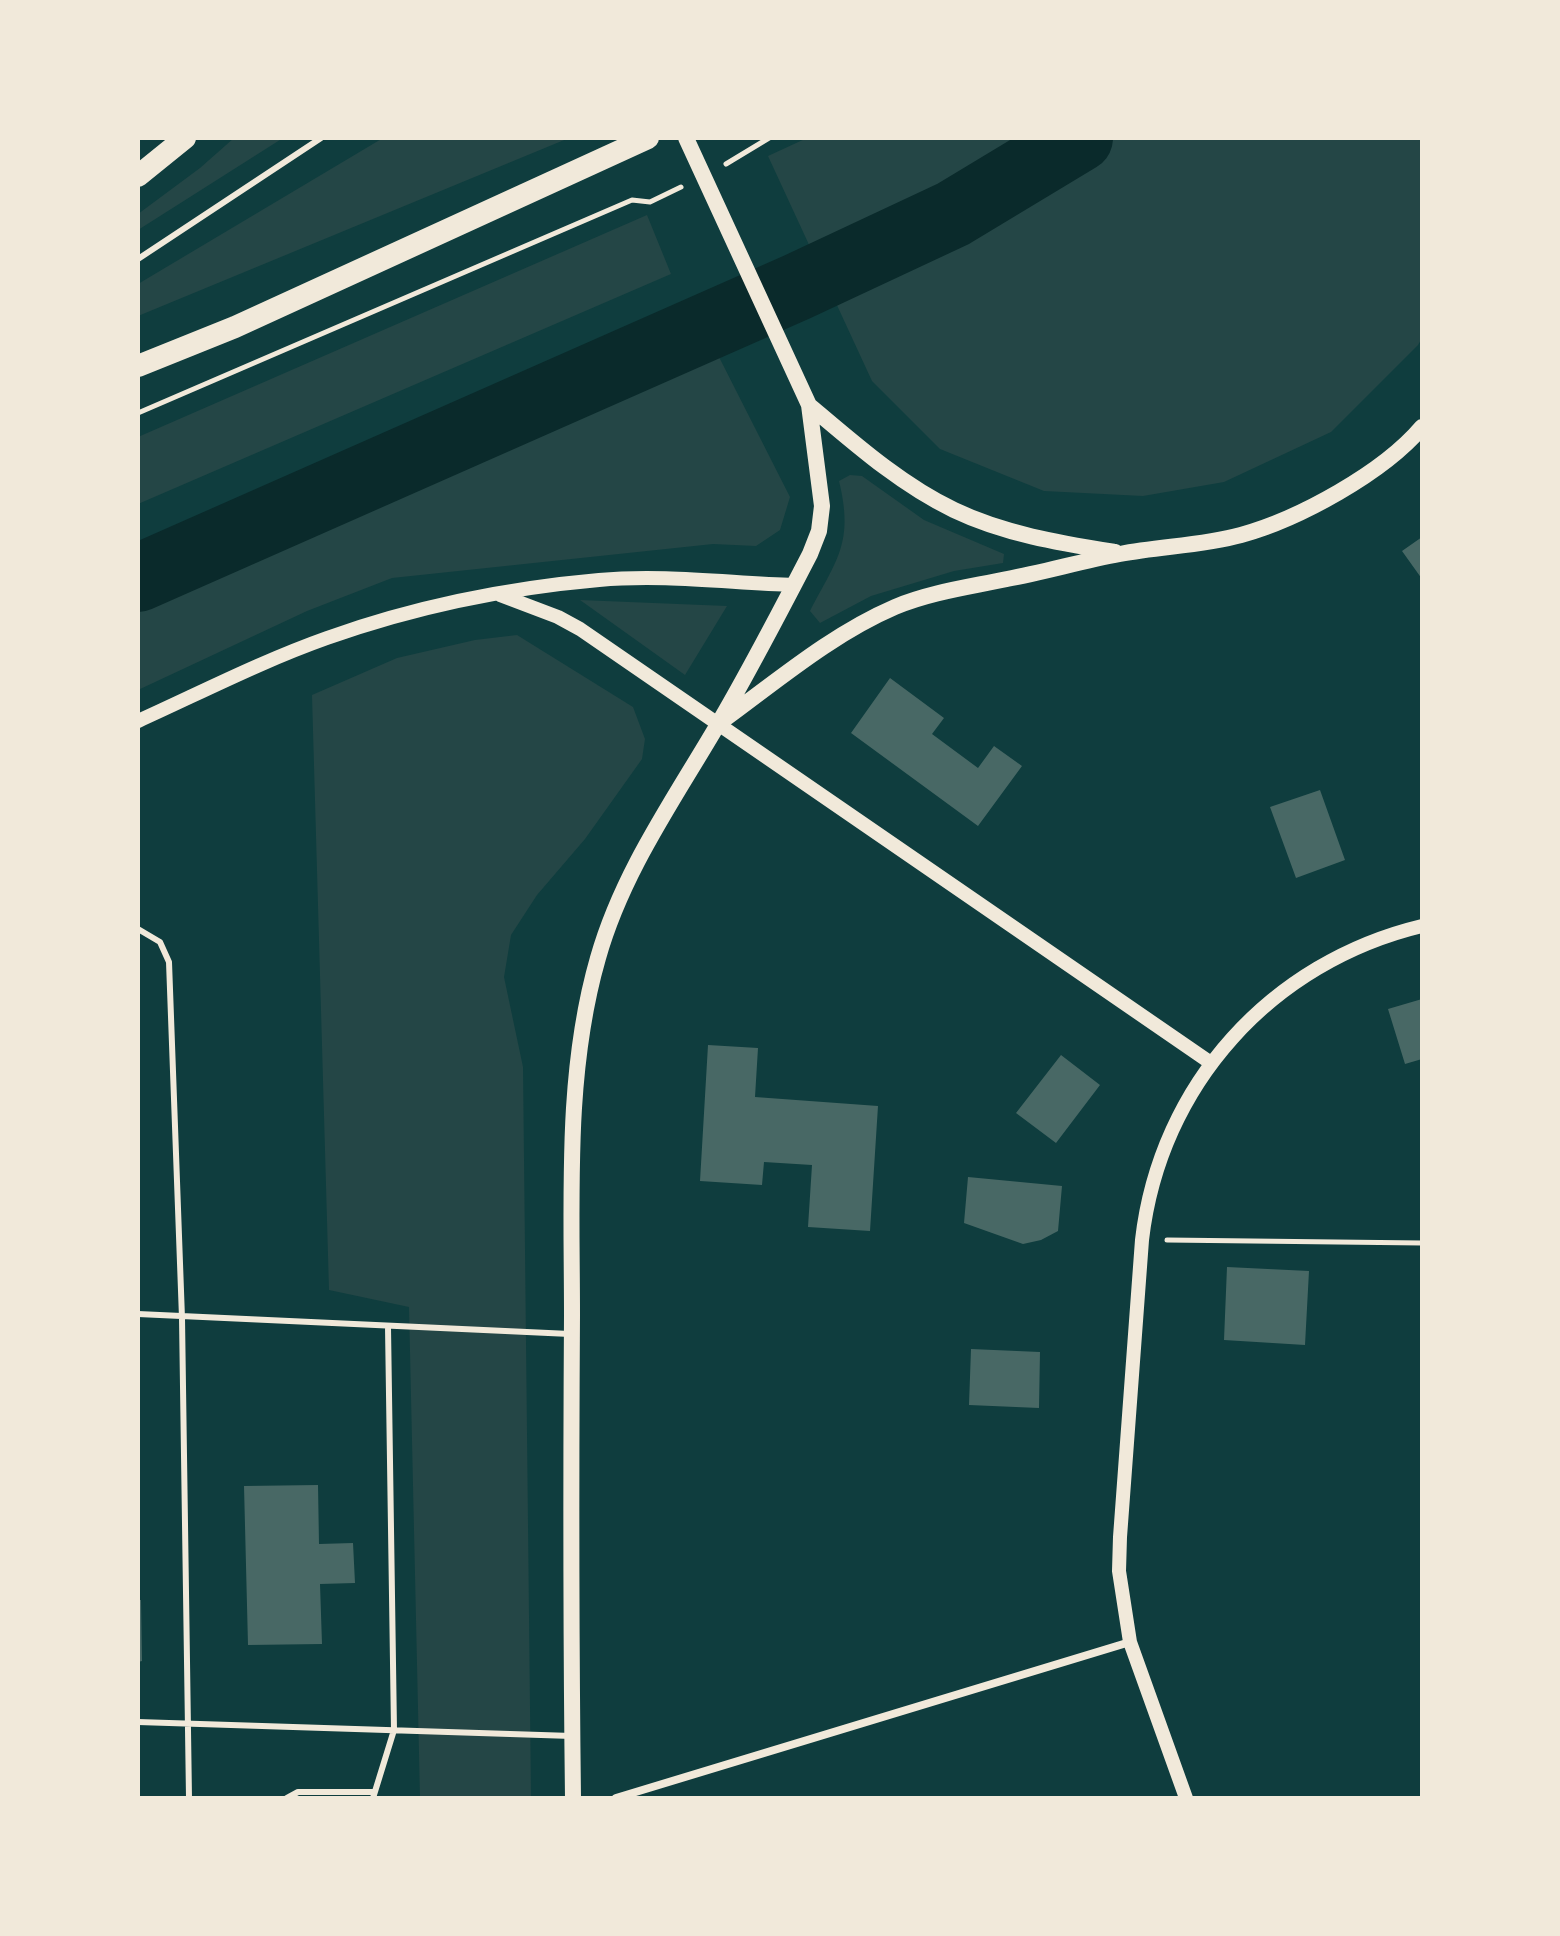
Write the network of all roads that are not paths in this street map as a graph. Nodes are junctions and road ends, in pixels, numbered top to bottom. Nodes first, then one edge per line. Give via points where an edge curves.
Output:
1 (185, 138) edge
2 (321, 138) edge
3 (648, 138) edge
4 (686, 138) edge
5 (138, 176) edge
6 (138, 259) edge
7 (138, 366) edge
8 (809, 405) junction
9 (1420, 431) edge
10 (1123, 553) junction
11 (794, 585) junction
12 (500, 595) junction
13 (138, 721) edge
14 (718, 724) junction
15 (1422, 926) edge
16 (138, 929) edge
17 (1211, 1063) junction
18 (138, 1314) edge
19 (182, 1318) junction
20 (388, 1327) junction
21 (572, 1334) junction
22 (1130, 1642) junction
23 (138, 1722) edge
24 (186, 1723) junction
25 (394, 1730) junction
26 (572, 1736) junction
27 (374, 1795) edge
28 (189, 1798) edge
29 (287, 1798) edge
30 (573, 1798) edge
31 (616, 1798) edge
32 (1186, 1798) edge

1 - 5 highway
2 - 6 lane
3 - 7 highway
4 - 8 main road
8 - 10 main road via 889,469 955,510 1035,537
8 - 11 main road via 822,506 819,531
9 - 10 main road via 1330,497 1281,522 1239,536
10 - 14 main road via 944,591 895,607 854,629
11 - 12 street via 601,580
11 - 14 main road
12 - 13 street via 414,611 325,638
12 - 14 street via 580,629
14 - 17 street
14 - 21 main road via 634,866 598,957 577,1070
15 - 17 street via 1363,944 1295,981 1263,1005
16 - 19 lane via 160,942 169,962
17 - 22 street via 1170,1138 1142,1240 1120,1537 1119,1571
18 - 19 lane
19 - 20 lane
19 - 24 lane
20 - 21 lane
20 - 25 lane
21 - 26 main road
22 - 31 street
22 - 32 street
23 - 24 lane
24 - 25 lane
24 - 28 lane
25 - 26 lane
25 - 27 lane
26 - 30 main road
27 - 29 lane via 298,1792

